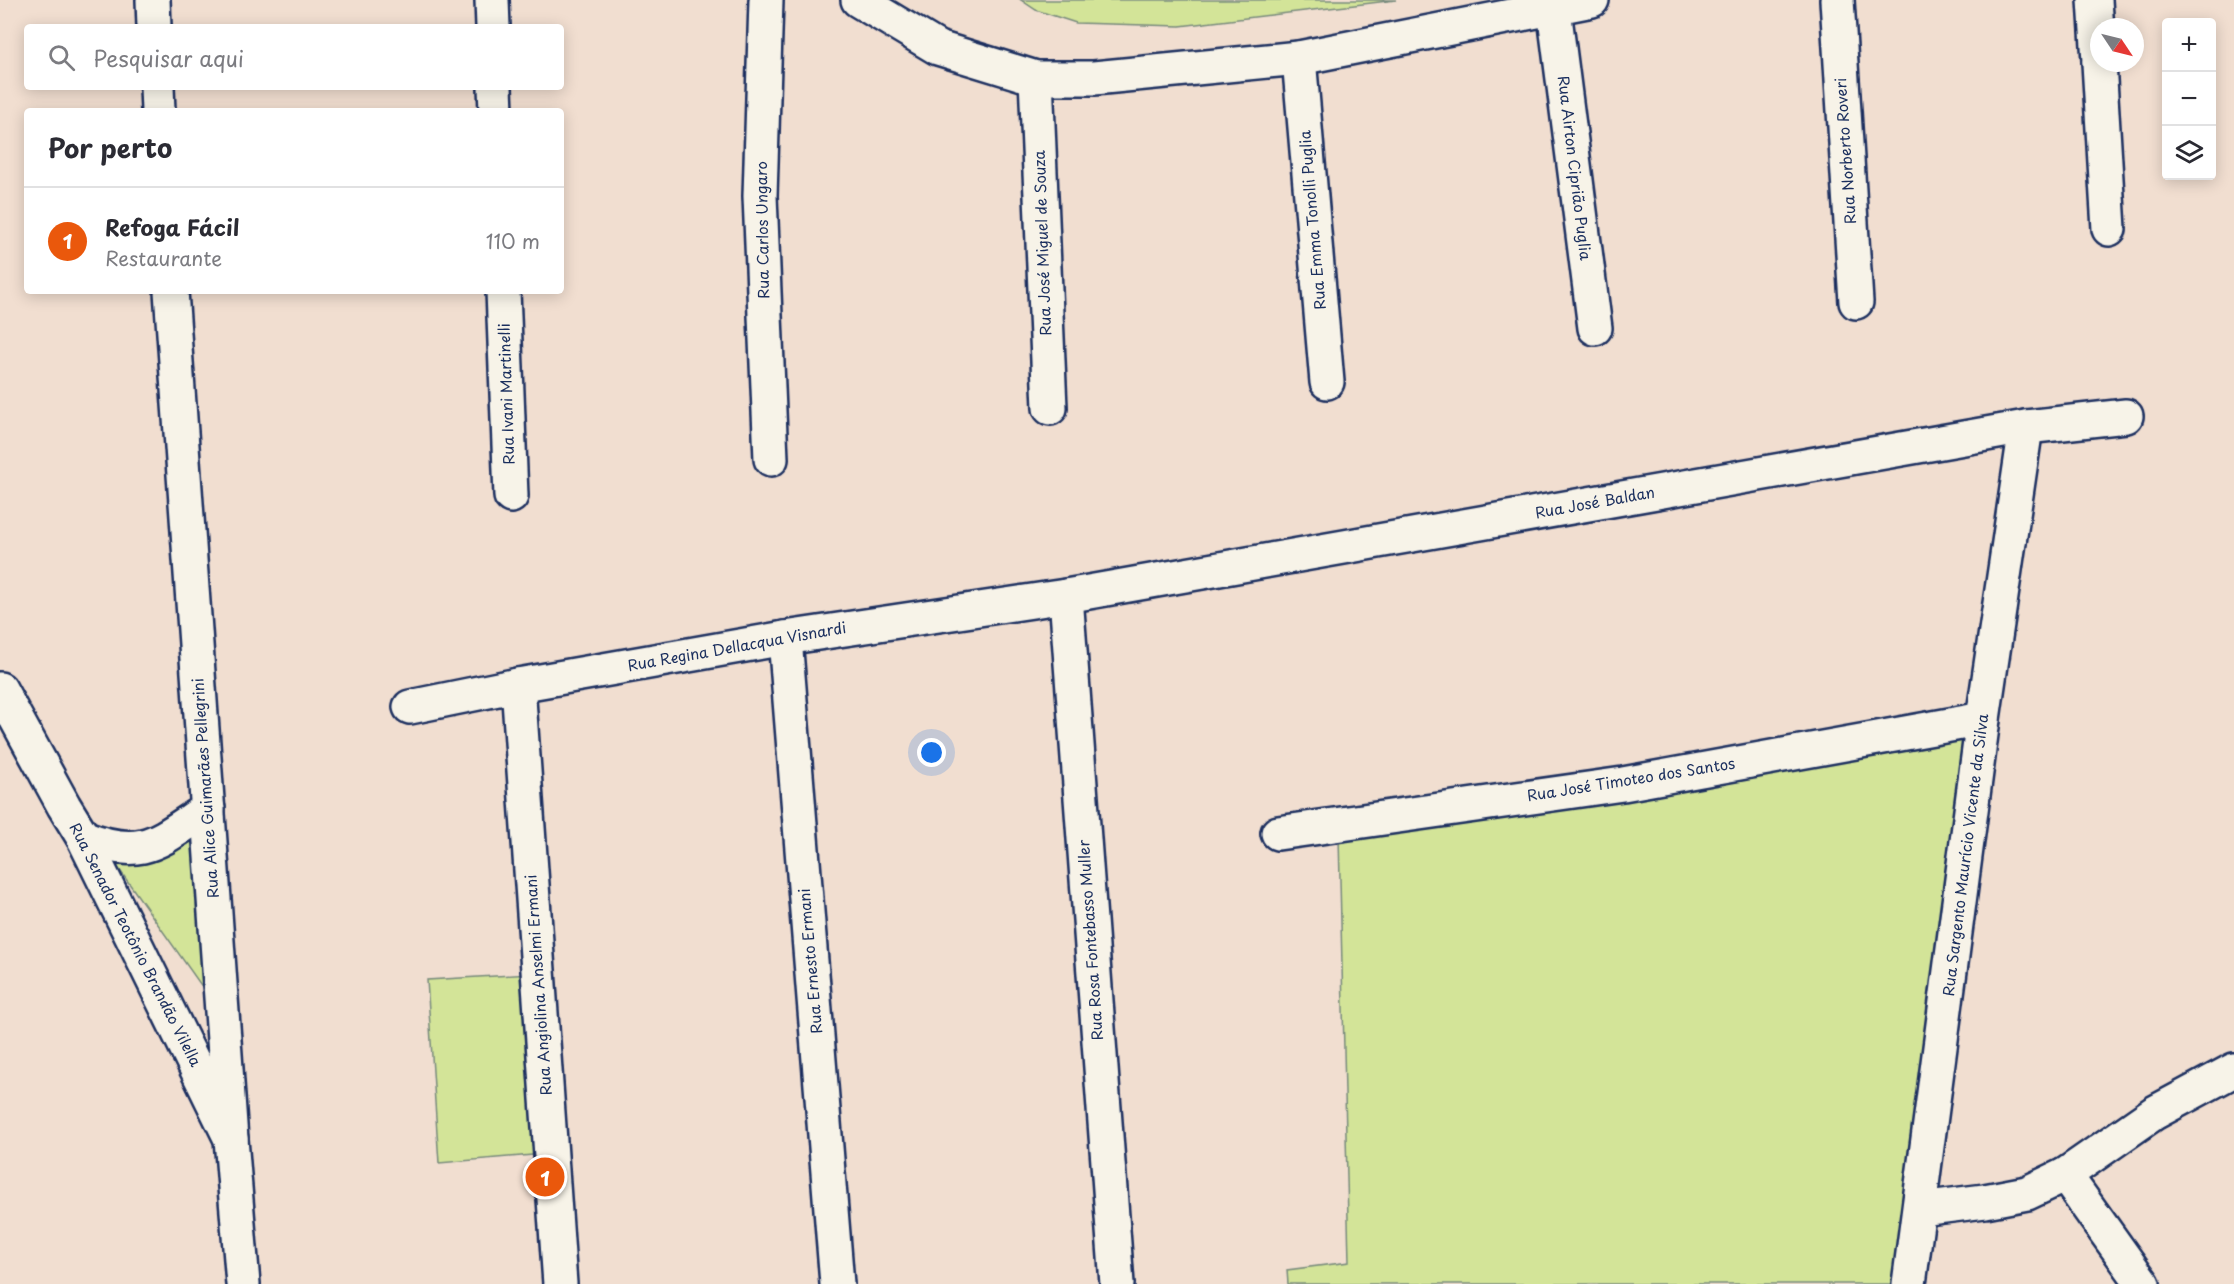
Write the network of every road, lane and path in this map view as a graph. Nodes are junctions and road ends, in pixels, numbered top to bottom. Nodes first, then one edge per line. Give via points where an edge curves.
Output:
1 (153, 0) edge
2 (492, 0) edge
3 (766, 0) edge
4 (858, 0) edge
5 (1592, 0) edge
6 (1837, 0) edge
7 (2095, 0) edge
8 (1554, 9) junction
9 (2096, 18) edge
10 (154, 24) edge
11 (493, 24) edge
12 (1299, 58) junction
13 (2100, 72) edge
14 (1036, 78) junction
15 (157, 90) edge
16 (495, 90) edge
17 (158, 108) edge
18 (496, 108) edge
19 (2109, 229) dead end
20 (171, 294) edge
21 (503, 294) edge
22 (1856, 302) dead end
23 (1595, 328) dead end
24 (1327, 381) dead end
25 (1050, 408) dead end
26 (2126, 416) dead end
27 (2026, 427) junction
28 (771, 459) dead end
29 (511, 496) dead end
30 (1066, 596) junction
31 (785, 638) junction
32 (518, 685) junction
33 (4, 703) edge
34 (410, 707) dead end
35 (1983, 719) junction
36 (208, 809) junction
37 (1278, 832) dead end
38 (83, 837) junction
39 (2234, 1070) edge
40 (231, 1139) junction
41 (2065, 1175) junction
42 (1920, 1209) junction
43 (243, 1284) edge
44 (560, 1284) edge
45 (837, 1284) edge
46 (1117, 1284) edge
47 (1909, 1284) edge
48 (2143, 1284) edge

1 - 10 street
2 - 11 street
3 - 28 street, Rua Carlos Ungaro via 760,196
4 - 14 street via 938,48
5 - 8 street
6 - 22 street, Rua Norberto Roveri
7 - 9 street
8 - 12 street
8 - 23 street, Rua Airton Ciprião Puglia
12 - 14 street via 1094,78
12 - 24 street, Rua Emma Tonolli Puglia
13 - 19 street
14 - 25 street, Rua José Miguel de Souza
15 - 17 street
16 - 18 street
20 - 36 street, Rua Alice Guimarães Pellegrini
21 - 29 street, Rua Ivani Martinelli
26 - 27 street, Rua José Baldan
27 - 30 street, Rua José Baldan
27 - 35 street, Rua Sargento Maurício Vicente da Silva
30 - 31 street, Rua Regina Dellacqua Visnardi
30 - 46 street, Rua Rosa Fontebasso Muller
31 - 32 street, Rua Regina Dellacqua Visnardi
31 - 45 street, Rua Ernesto Ermani
32 - 34 street, Rua Regina Dellacqua Visnardi
32 - 44 street, Rua Angiolina Anselmi Ermani
33 - 38 street, Rua Senador Teotônio Brandão Vilella
35 - 37 street, Rua José Timoteo dos Santos via 1623,784
35 - 42 street, Rua Sargento Maurício Vicente da Silva
36 - 38 street via 168,836 134,848
36 - 40 street, Rua Alice Guimarães Pellegrini
38 - 40 street, Rua Senador Teotônio Brandão Vilella
39 - 41 street via 2154,1113
40 - 43 street, Rua Alice Guimarães Pellegrini
41 - 42 street via 2027,1193
41 - 48 street
42 - 47 street, Rua Sargento Maurício Vicente da Silva

